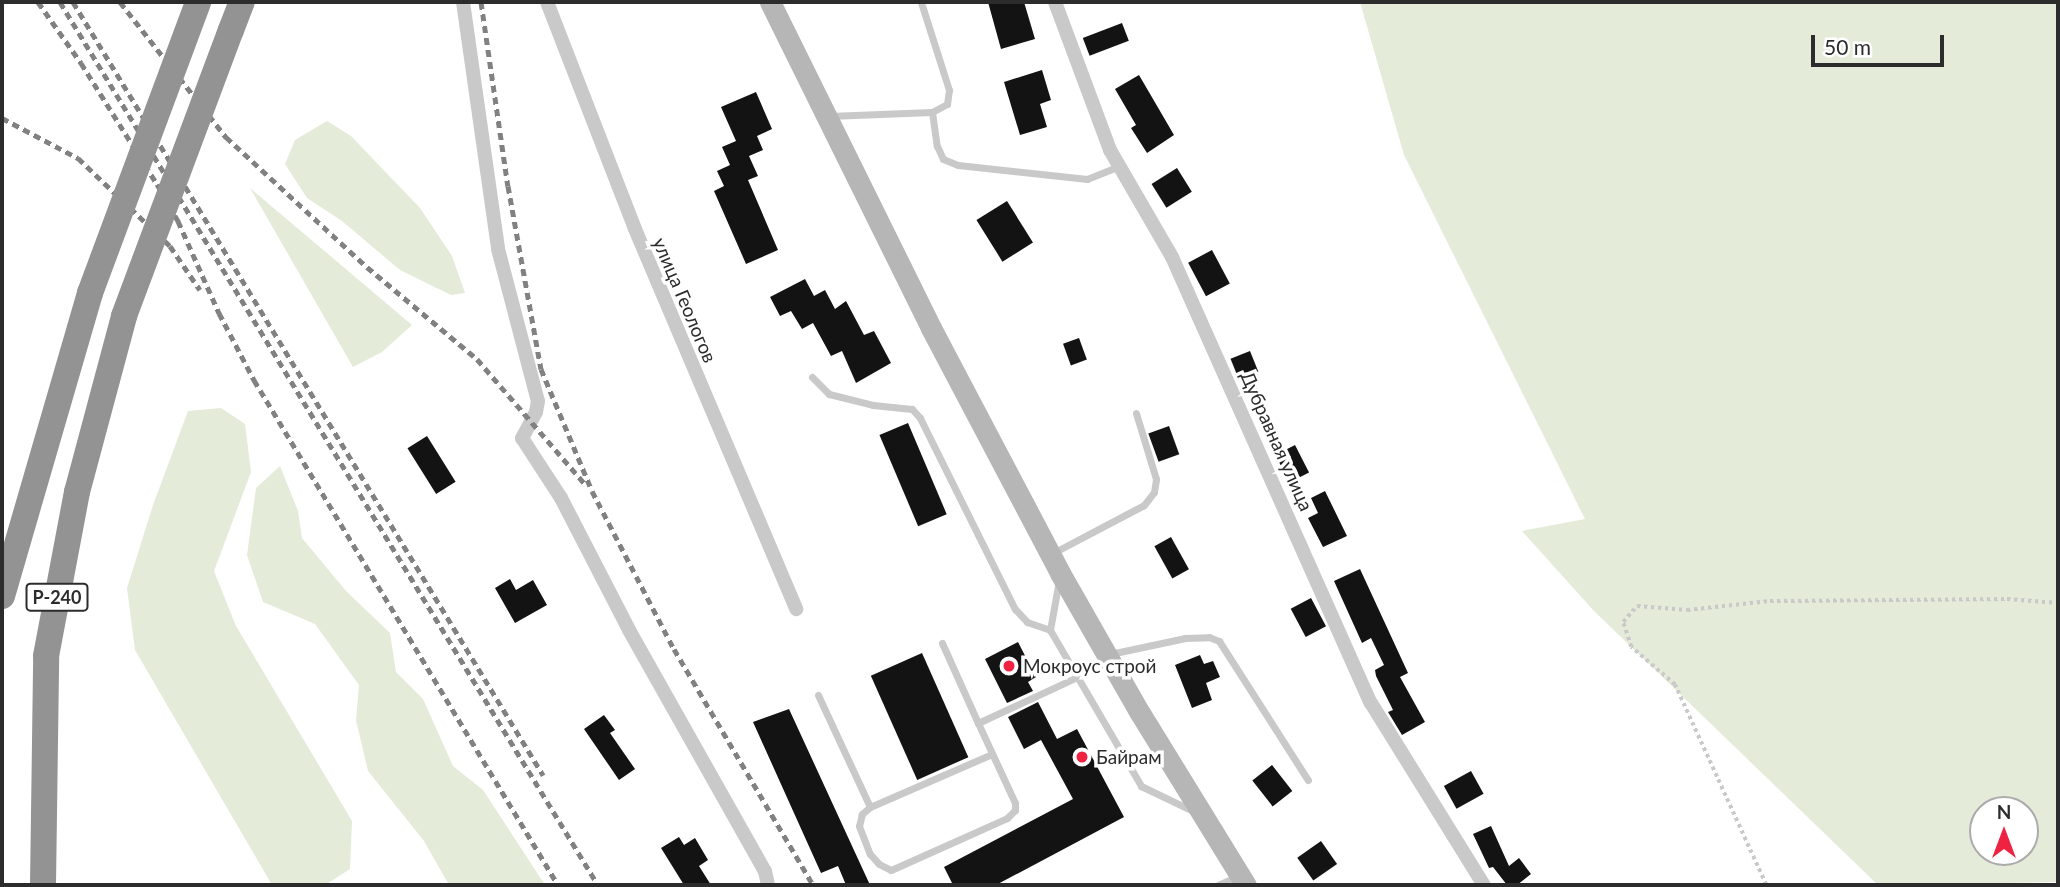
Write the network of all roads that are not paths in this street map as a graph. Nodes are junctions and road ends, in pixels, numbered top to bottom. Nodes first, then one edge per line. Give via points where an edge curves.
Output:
1 (198, 2) edge
2 (242, 2) edge
3 (463, 2) edge
4 (547, 2) edge
5 (770, 2) edge
6 (921, 2) edge
7 (1055, 2) edge
8 (932, 112) junction
9 (827, 116) junction
10 (1120, 166) junction
11 (812, 377) dead end
12 (1136, 413) dead end
13 (1055, 564) junction
14 (2, 596) edge
15 (796, 610) dead end
16 (1050, 630) junction
17 (942, 643) dead end
18 (1107, 655) junction
19 (1077, 677) junction
20 (818, 695) dead end
21 (978, 723) junction
22 (992, 754) junction
23 (1308, 780) dead end
24 (870, 807) junction
25 (1202, 816) junction
26 (1243, 880) edge
27 (43, 885) edge
28 (768, 885) edge
29 (1217, 885) edge
30 (1484, 885) edge

1 - 14 highway, Р-240, bridge via 90,293
2 - 27 highway, Р-240, bridge via 124,316 77,492 46,656
3 - 28 street via 498,249 538,401 522,438 561,498 629,630 765,871
4 - 15 street, улица Геологов via 635,229
5 - 9 main road
6 - 8 lane via 949,90 947,104
7 - 10 street, Дубравная улица
8 - 9 lane
8 - 10 lane via 943,159 958,166 1087,179
9 - 13 main road
10 - 30 street, Дубравная улица via 1172,257 1212,342 1371,703
11 - 16 lane via 829,394 912,410 920,418 1015,609 1027,622
12 - 13 lane via 1156,479 1154,492 1144,505
13 - 16 lane
13 - 18 main road
16 - 19 lane
17 - 21 lane
18 - 23 lane via 1185,638 1219,641
18 - 25 main road
19 - 21 lane
19 - 25 lane via 1141,786
20 - 24 lane
21 - 22 lane
22 - 24 lane
22 - 24 lane via 1015,810 1007,818 891,870 870,854 859,826
25 - 26 main road
26 - 29 lane

